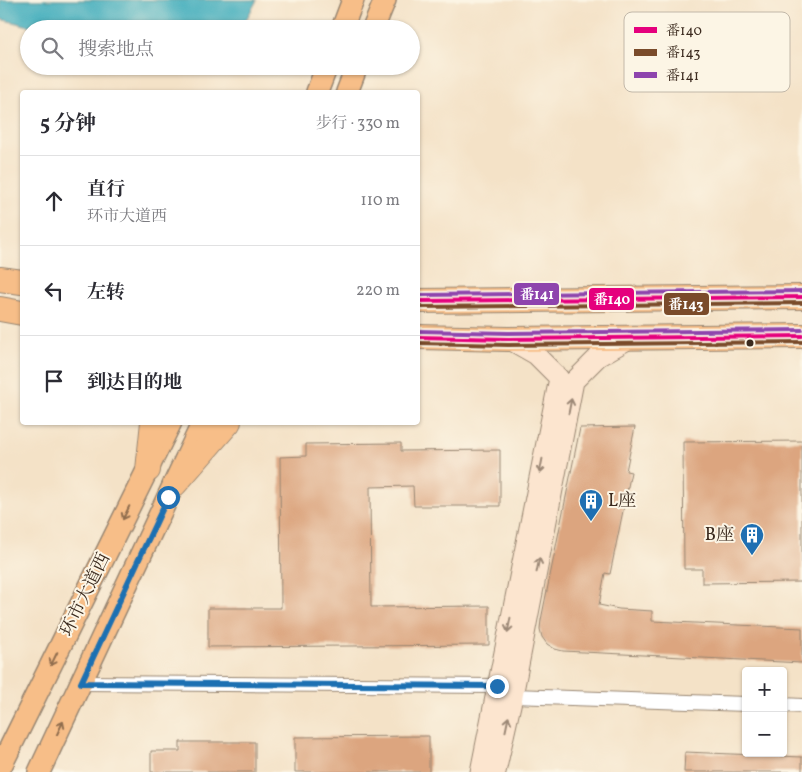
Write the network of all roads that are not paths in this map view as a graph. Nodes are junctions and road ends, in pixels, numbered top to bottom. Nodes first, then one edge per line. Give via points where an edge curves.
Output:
1 (353, 0) edge
2 (385, 0) edge
3 (345, 20) edge
4 (377, 20) edge
5 (324, 75) edge
6 (354, 75) edge
7 (318, 90) edge
8 (348, 90) edge
9 (0, 280) edge
10 (20, 282) edge
11 (802, 297) edge
12 (420, 301) edge
13 (0, 309) edge
14 (20, 313) edge
15 (802, 336) edge
16 (420, 337) edge
17 (631, 338) junction
18 (508, 339) junction
19 (153, 425) edge
20 (170, 425) edge
21 (202, 425) edge
22 (226, 425) edge
23 (144, 478) junction
24 (172, 490) junction
25 (81, 683) junction
26 (497, 686) junction
27 (513, 696) junction
28 (742, 704) edge
29 (787, 705) edge
30 (802, 706) edge
31 (0, 768) edge
32 (39, 772) edge
33 (480, 772) edge
34 (496, 772) edge

1 - 3 main road
2 - 4 main road
5 - 7 main road
6 - 8 main road
9 - 10 highway
11 - 12 highway
13 - 14 highway
15 - 17 highway
16 - 18 highway
17 - 18 highway
27 -> 17 street via 574,381 598,357
18 -> 26 street via 536,355 559,378
19 - 23 highway
20 - 23 main road, 环市大道西
21 - 24 main road, 环市大道西
22 - 24 highway
23 - 24 main road
23 -> 31 main road, 环市大道西
24 - 25 main road, 环市大道西
25 - 26 street
32 -> 25 main road, 环市大道西
26 - 33 street
27 - 28 street
34 -> 27 street
29 - 30 street

